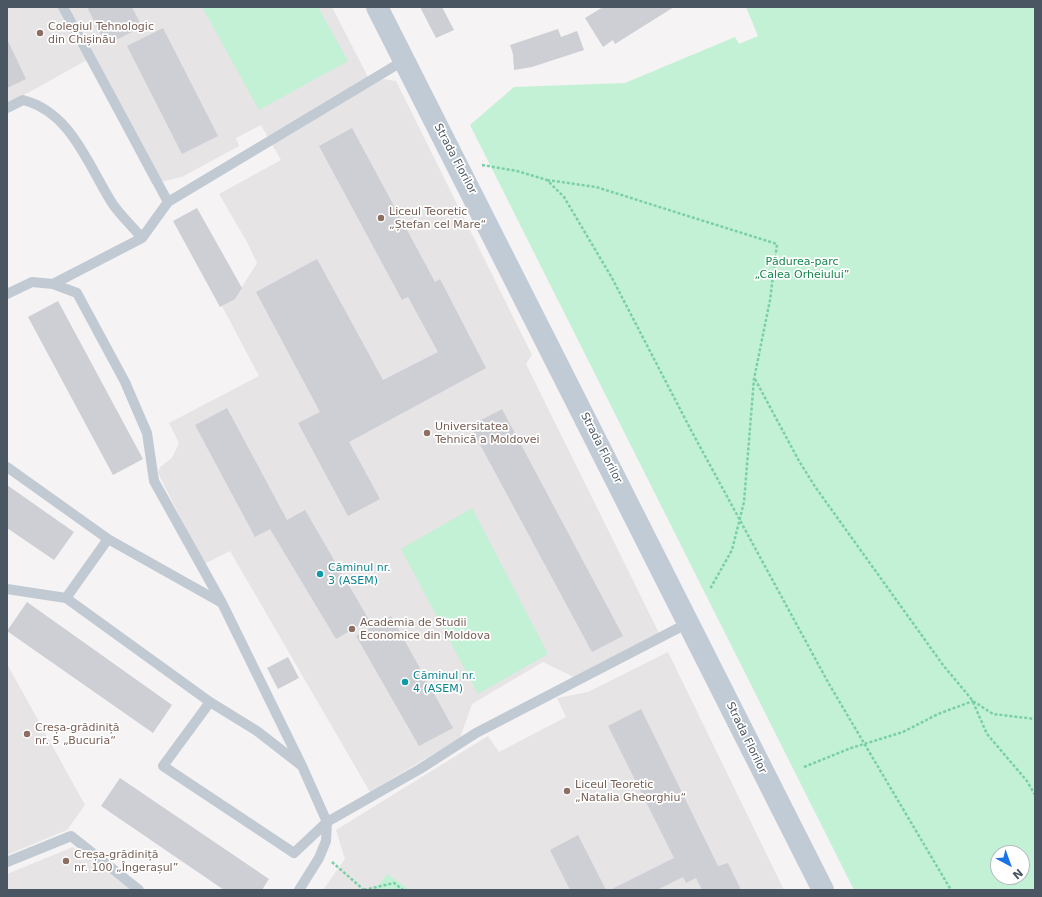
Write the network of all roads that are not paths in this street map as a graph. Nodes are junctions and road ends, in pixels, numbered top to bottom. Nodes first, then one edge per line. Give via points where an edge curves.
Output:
1 (63, 7) edge
2 (377, 7) edge
3 (403, 61) junction
4 (7, 108) edge
5 (168, 202) junction
6 (142, 238) junction
7 (53, 284) junction
8 (7, 294) edge
9 (7, 467) edge
10 (108, 539) junction
11 (7, 589) edge
12 (66, 598) junction
13 (222, 604) junction
14 (690, 622) junction
15 (210, 702) junction
16 (302, 766) junction
17 (327, 822) junction
18 (7, 862) edge
19 (139, 890) edge
20 (299, 890) edge
21 (823, 890) edge

1 - 5 lane
2 - 3 main road, Strada Florilor
3 - 5 lane
3 - 14 main road, Strada Florilor
4 - 6 lane via 23,100 33,102 43,107 72,134 113,204
5 - 6 lane
6 - 7 lane
7 - 8 lane via 32,282
7 - 13 lane via 78,293 118,368 147,432 154,481
9 - 10 lane
10 - 12 lane
10 - 13 lane
11 - 12 lane
12 - 15 lane
13 - 16 lane
14 - 17 lane via 476,733 420,770
14 - 21 main road, Strada Florilor
15 - 16 lane via 257,731
15 - 17 lane via 164,766 294,853
16 - 17 lane
17 - 20 lane via 326,841
18 - 19 lane via 71,836

